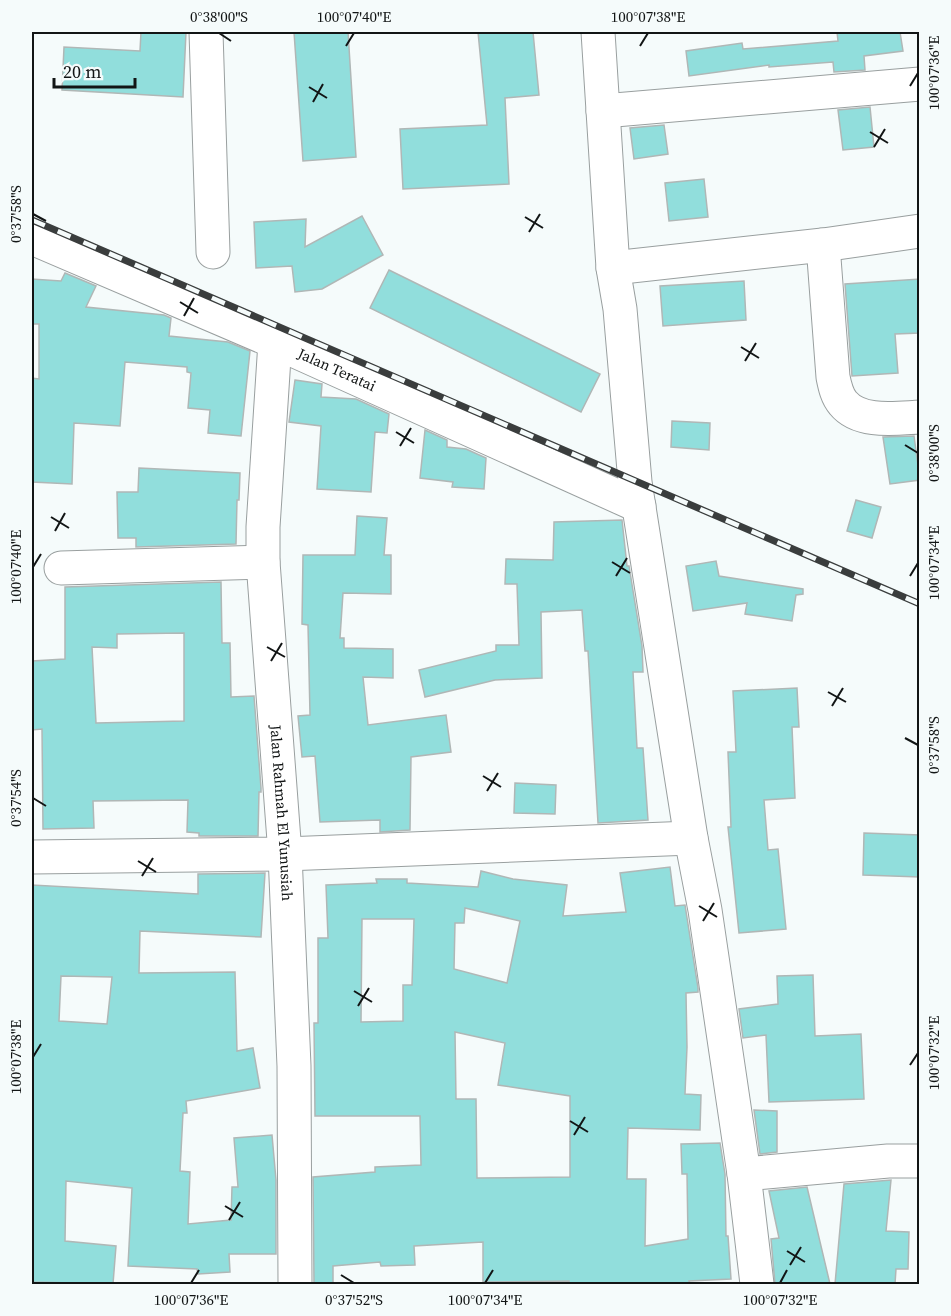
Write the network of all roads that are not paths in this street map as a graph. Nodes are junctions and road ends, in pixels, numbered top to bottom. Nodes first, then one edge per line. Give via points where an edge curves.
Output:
1 (206, 32) edge
2 (598, 32) edge
3 (920, 84) edge
4 (603, 111) junction
5 (920, 231) edge
6 (32, 238) edge
7 (823, 245) junction
8 (213, 252) dead end
9 (613, 268) junction
10 (275, 342) junction
11 (920, 417) edge
12 (639, 506) junction
13 (263, 562) junction
14 (61, 568) dead end
15 (691, 837) junction
16 (285, 854) junction
17 (32, 857) edge
18 (920, 1161) edge
19 (744, 1174) junction
20 (295, 1284) edge
21 (757, 1284) edge

1 - 8 street
2 - 4 street
3 - 4 street
4 - 9 street
5 - 7 street
6 - 10 street, Jalan Teratai
7 - 9 street
7 - 11 street via 837,394 844,405 868,416
9 - 12 street
10 - 12 street, Jalan Teratai
10 - 13 street, Jalan Rahmah El Yunusiah
12 - 15 street
13 - 14 street
13 - 16 street, Jalan Rahmah El Yunusiah
15 - 16 street
15 - 19 street
16 - 17 street
16 - 20 street, Jalan Rahmah El Yunusiah via 294,1066
18 - 19 street
19 - 21 street

